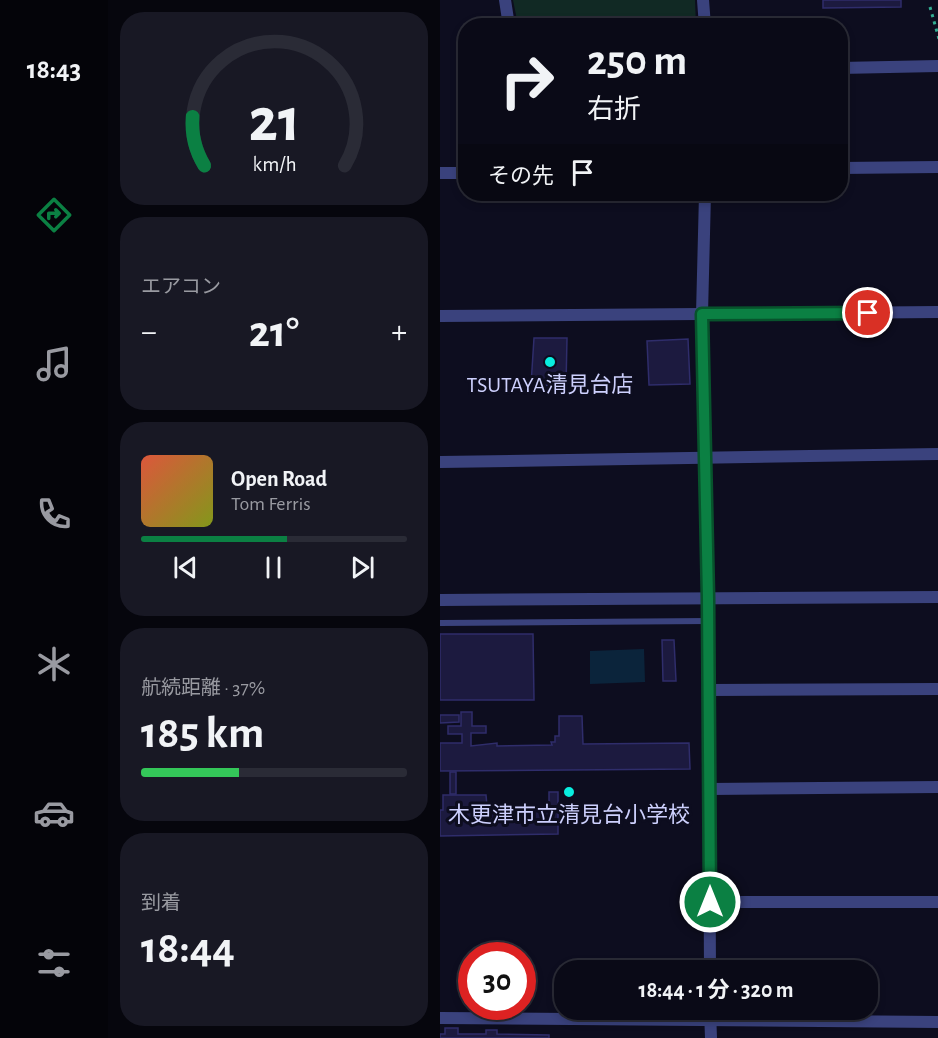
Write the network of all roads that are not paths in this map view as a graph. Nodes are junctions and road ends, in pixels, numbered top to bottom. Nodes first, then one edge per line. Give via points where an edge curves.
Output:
1 (505, 0) edge
2 (703, 0) edge
3 (508, 18) edge
4 (704, 18) edge
5 (938, 66) edge
6 (848, 68) edge
7 (938, 167) edge
8 (848, 168) edge
9 (440, 173) edge
10 (458, 173) edge
11 (705, 201) edge
12 (938, 312) edge
13 (702, 314) junction
14 (440, 316) edge
15 (938, 454) edge
16 (705, 458) junction
17 (440, 462) edge
18 (938, 597) edge
19 (708, 598) junction
20 (440, 600) edge
21 (708, 621) junction
22 (440, 623) edge
23 (938, 689) edge
24 (709, 690) junction
25 (938, 787) edge
26 (710, 789) junction
27 (710, 902) junction
28 (938, 902) edge
29 (710, 960) edge
30 (554, 1017) edge
31 (440, 1018) edge
32 (710, 1020) edge
33 (873, 1020) edge
34 (938, 1022) edge
35 (711, 1038) edge

1 - 3 street
2 - 4 street
5 - 6 street
7 - 8 street
9 - 10 street
11 - 13 street
12 - 13 street
13 - 14 street
13 - 16 street
15 - 16 street
16 - 17 street
16 - 19 street
18 - 19 street
19 - 20 street
19 - 21 street
21 - 22 lane
21 - 24 street
23 - 24 street
24 - 26 street
25 - 26 street
26 - 27 street
27 - 28 street
27 - 29 street
30 - 31 street
32 - 35 street
33 - 34 street

